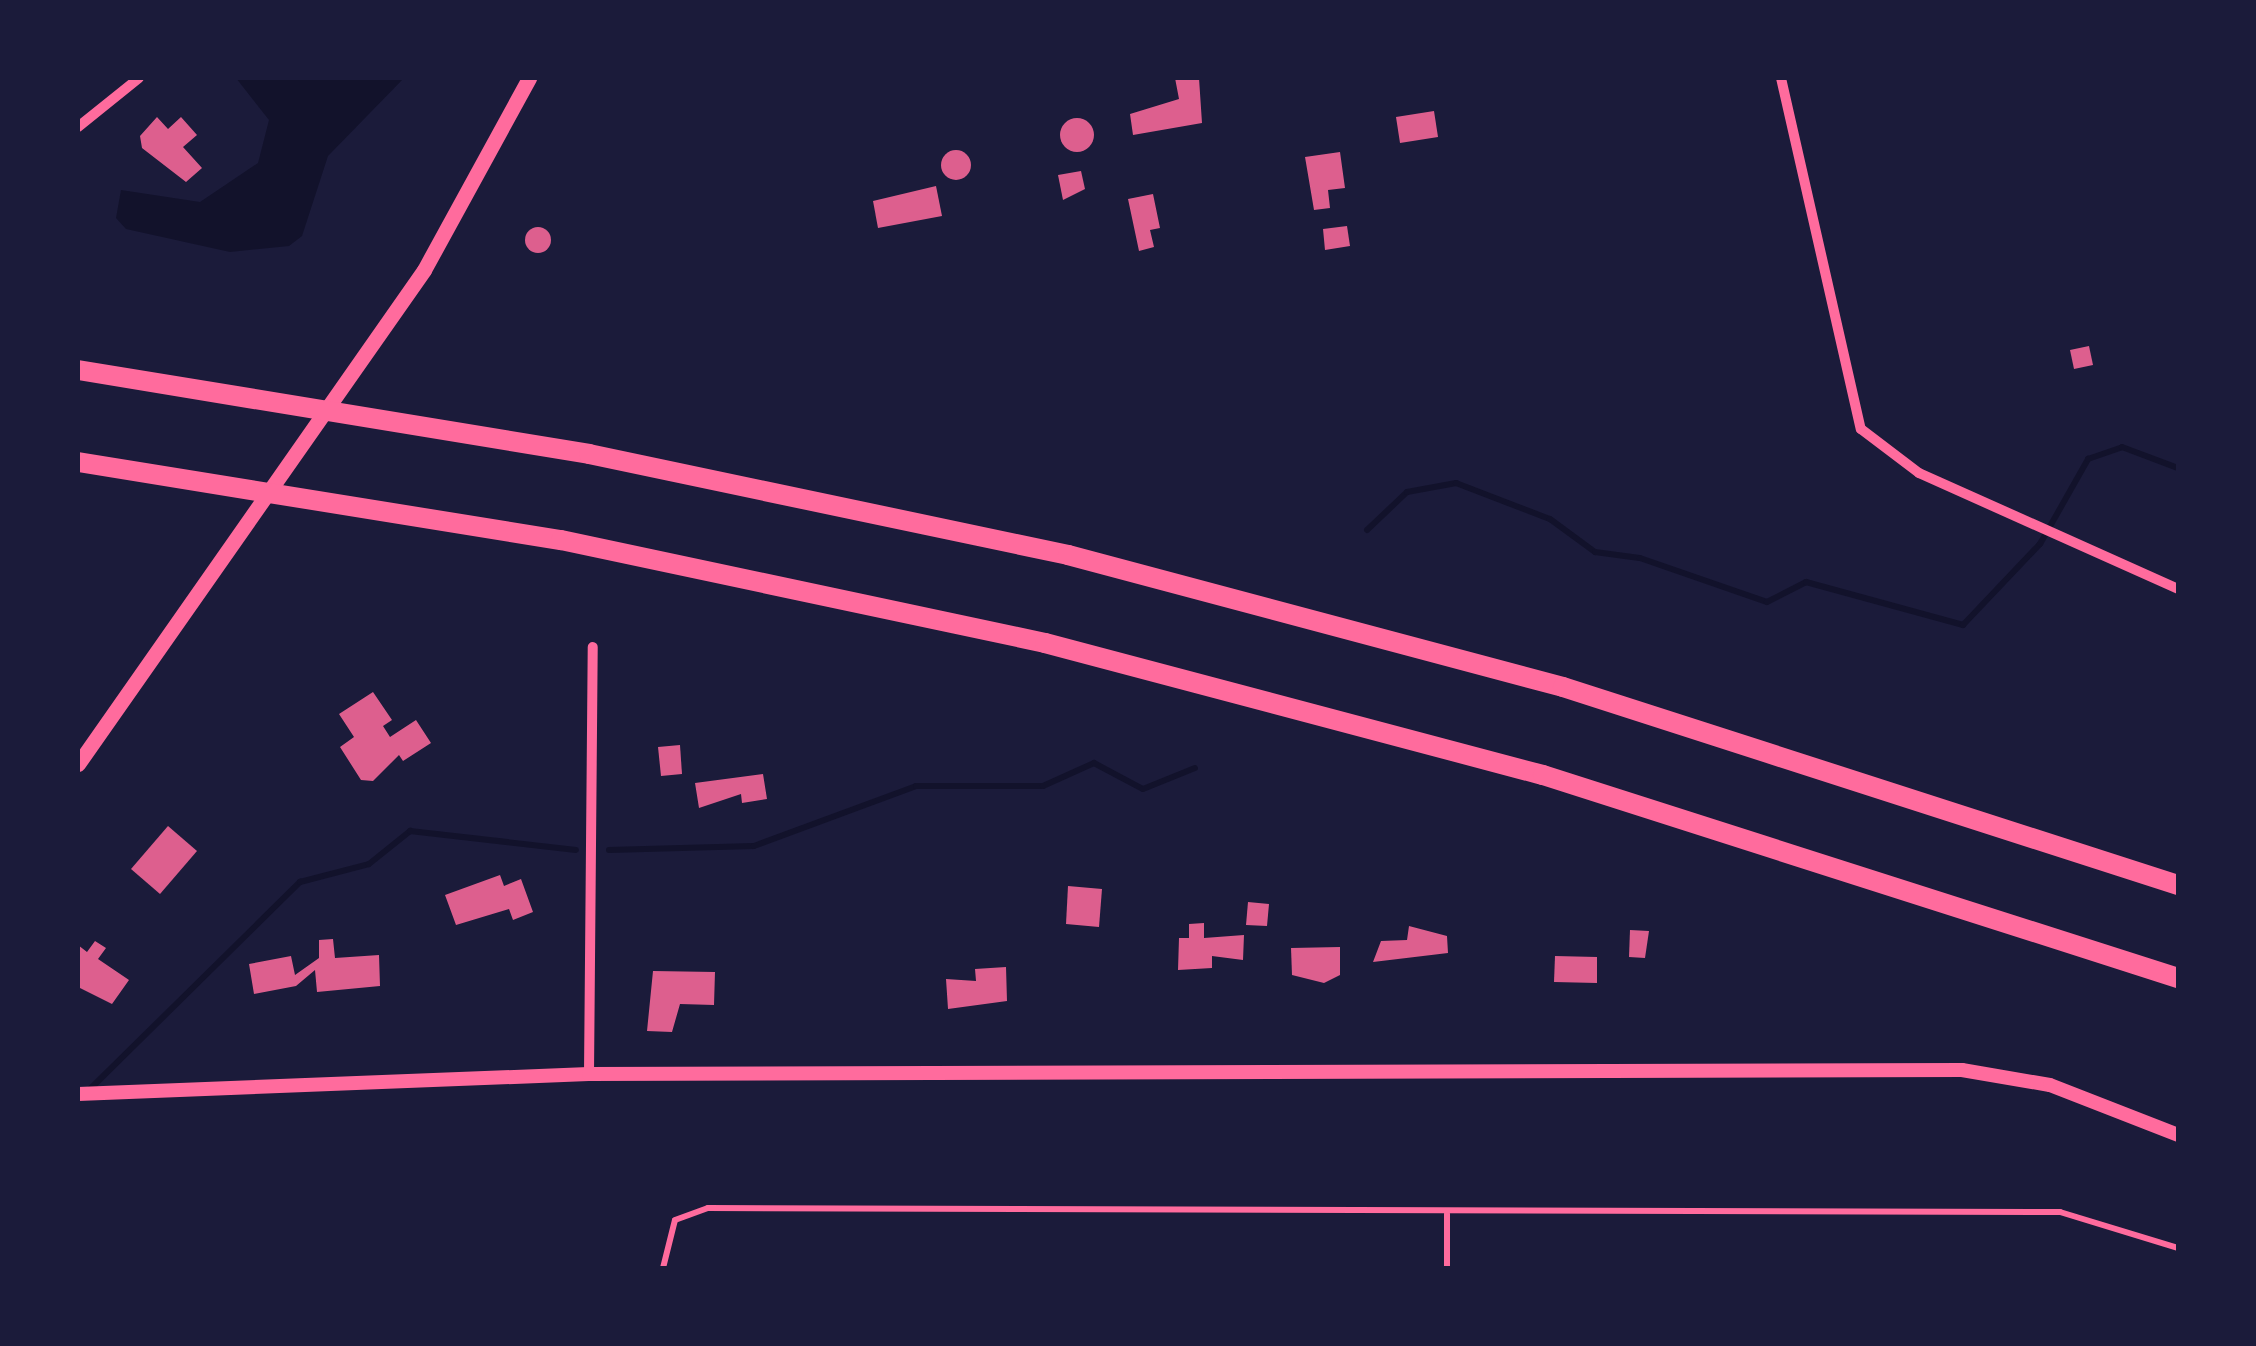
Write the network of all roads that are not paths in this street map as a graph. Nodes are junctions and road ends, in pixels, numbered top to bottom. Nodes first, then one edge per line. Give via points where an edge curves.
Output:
1 (139, 78) edge
2 (529, 78) edge
3 (1780, 78) edge
4 (78, 127) edge
5 (78, 370) edge
6 (78, 462) edge
7 (2178, 589) edge
8 (593, 647) dead end
9 (78, 764) edge
10 (2178, 885) edge
11 (2178, 978) edge
12 (589, 1074) junction
13 (85, 1093) edge
14 (2178, 1135) edge
15 (1446, 1214) junction
16 (2178, 1248) edge
17 (663, 1268) edge
18 (1447, 1268) edge

1 - 4 street
2 - 9 main road via 383,331
3 - 7 street via 1861,429 1919,474
5 - 10 highway via 589,454 1068,555 1563,687
6 - 11 highway via 561,540 1064,648 1543,776
8 - 12 street
12 - 13 street
12 - 14 street via 1962,1070 2050,1085
15 - 16 lane via 2060,1212
15 - 17 lane via 708,1208 675,1220
15 - 18 lane

